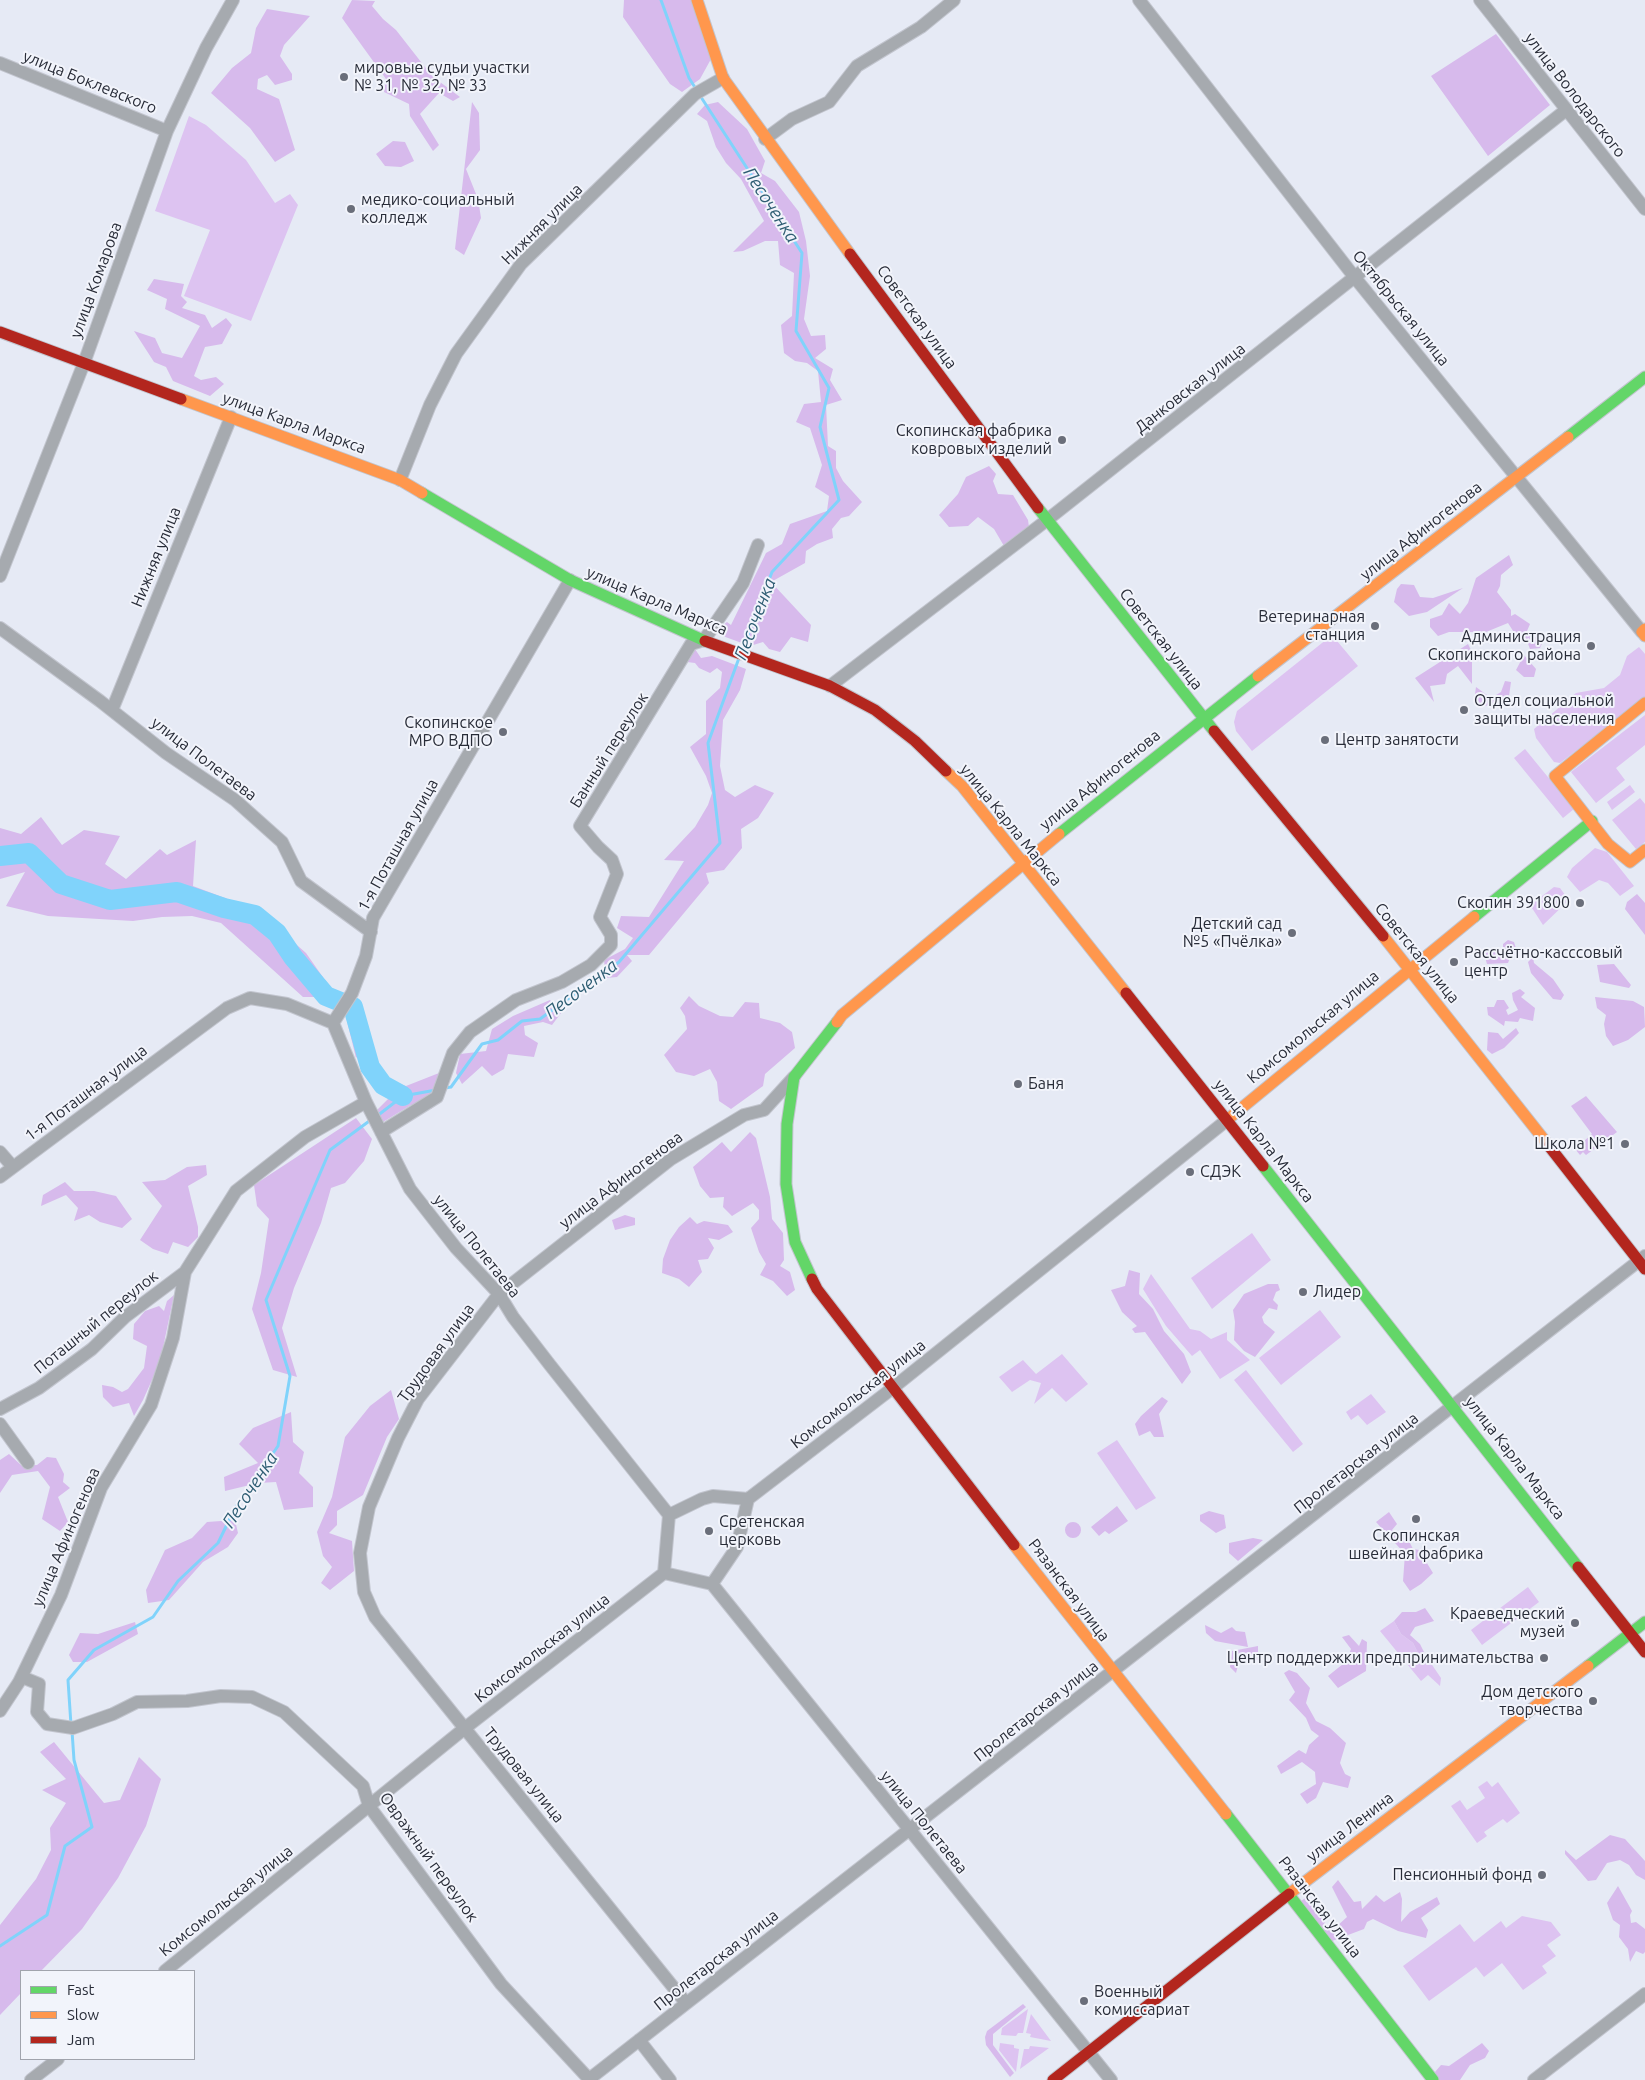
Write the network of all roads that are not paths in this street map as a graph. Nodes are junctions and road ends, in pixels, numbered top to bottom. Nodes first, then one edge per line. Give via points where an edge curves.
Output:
1 (233, 0) edge
2 (698, 0) edge
3 (954, 0) edge
4 (1139, 0) edge
5 (1480, 0) edge
6 (0, 63) edge
7 (723, 78) junction
8 (1566, 110) junction
9 (167, 132) junction
10 (765, 139) junction
11 (1645, 210) edge
12 (1356, 279) junction
13 (0, 332) edge
14 (84, 363) junction
15 (1645, 377) edge
16 (231, 417) junction
17 (1517, 476) junction
18 (400, 480) junction
19 (1047, 520) junction
20 (758, 545) dead end
21 (0, 576) edge
22 (570, 580) junction
23 (0, 628) edge
24 (1644, 633) edge
25 (704, 640) junction
26 (830, 686) junction
27 (1645, 703) edge
28 (112, 710) junction
29 (1203, 718) junction
30 (1592, 821) junction
31 (1645, 850) edge
32 (1022, 863) junction
33 (370, 932) junction
34 (1410, 969) junction
35 (333, 1023) junction
36 (794, 1077) junction
37 (366, 1102) junction
38 (1227, 1120) junction
39 (381, 1132) junction
40 (0, 1152) edge
41 (13, 1167) junction
42 (0, 1177) edge
43 (1643, 1262) edge
44 (185, 1272) junction
45 (499, 1294) junction
46 (894, 1387) junction
47 (1454, 1407) junction
48 (0, 1409) edge
49 (0, 1424) edge
50 (28, 1463) dead end
51 (748, 1499) junction
52 (669, 1515) junction
53 (664, 1573) junction
54 (712, 1584) junction
55 (1645, 1622) edge
56 (1631, 1633) junction
57 (1645, 1652) edge
58 (1113, 1673) junction
59 (22, 1677) junction
60 (0, 1711) edge
61 (465, 1728) junction
62 (369, 1806) junction
63 (909, 1830) junction
64 (1289, 1894) junction
65 (167, 1970) edge
66 (1645, 1994) edge
67 (686, 2003) junction
68 (639, 2040) junction
69 (1089, 2052) junction
70 (57, 2060) edge
71 (31, 2080) edge
72 (588, 2080) edge
73 (670, 2080) edge
74 (1054, 2080) edge
75 (1111, 2080) edge
76 (1433, 2080) edge
77 (1534, 2080) edge

1 - 9 street, улица Комарова via 206,48
2 - 7 street, Советская улица
3 - 10 street via 921,27 857,66 829,102 792,119
4 - 12 street, Октябрьская улица
5 - 8 street, улица Володарского
6 - 9 street, улица Боклевского
7 - 10 street, Советская улица
7 - 18 street, Нижняя улица via 695,94 521,264 456,354 430,405
8 - 11 street, улица Володарского
8 - 12 street, Данковская улица
9 - 14 street, улица Комарова
10 - 19 street, Советская улица
12 - 17 street, Октябрьская улица
12 - 19 street, Данковская улица
13 - 14 street, улица Карла Маркса
14 - 16 street, улица Карла Маркса
14 - 21 street, улица Комарова
15 - 17 street, улица Афиногенова
16 - 18 street, улица Карла Маркса
16 - 28 street, Нижняя улица
17 - 24 street, Октябрьская улица
17 - 29 street, улица Афиногенова
18 - 22 street, улица Карла Маркса
19 - 26 street, Данковская улица
19 - 29 street, Советская улица
20 - 25 street, Банный переулок via 743,583
22 - 25 street, улица Карла Маркса
22 - 33 street, 1-я Поташная улица via 373,918
23 - 28 street, улица Полетаева
25 - 26 street, улица Карла Маркса
25 - 39 street, Банный переулок via 691,644 580,826 612,860 617,874 600,917 611,935 611,945 591,965 562,982 516,1000 470,1032 453,1053 437,1097
26 - 32 street, улица Карла Маркса via 876,710 915,741 962,786
27 - 30 street via 1555,776
28 - 33 street, улица Полетаева via 166,753 235,800 282,842 301,881
29 - 32 street, улица Афиногенова
29 - 34 street, Советская улица
30 - 31 street via 1608,844 1630,862
30 - 34 street, Комсомольская улица
32 - 36 street, улица Афиногенова via 842,1015
32 - 38 street, улица Карла Маркса
33 - 35 street, 1-я Поташная улица via 366,956 352,993
34 - 38 street, Комсомольская улица
34 - 43 street, Советская улица
35 - 37 street, улица Полетаева
35 - 41 street, 1-я Поташная улица via 287,1004 250,998 227,1008
36 - 45 street, улица Афиногенова via 764,1110 744,1115 671,1158
36 - 46 street, Рязанская улица via 787,1124 786,1184 795,1242 817,1289
37 - 39 street, улица Полетаева
37 - 44 street, улица Афиногенова via 305,1137 236,1191
38 - 46 street, Комсомольская улица
38 - 47 street, улица Карла Маркса
39 - 45 street, улица Полетаева via 410,1189 456,1248
40 - 41 street
41 - 42 street, 1-я Поташная улица
43 - 47 street, Пролетарская улица
44 - 48 street, Поташный переулок via 125,1317 92,1349 39,1388
44 - 59 street, улица Афиногенова via 173,1338 151,1404 101,1488 60,1595
45 - 52 street, улица Полетаева via 550,1365
45 - 61 street, Трудовая улица via 414,1407 369,1507 360,1553 364,1592 375,1617
46 - 51 street, Комсомольская улица
46 - 58 street, Рязанская улица
47 - 56 street, улица Карла Маркса
47 - 58 street, Пролетарская улица
49 - 50 street
51 - 52 street via 713,1496
51 - 54 street via 737,1547
52 - 53 street
53 - 54 street
53 - 61 street, Комсомольская улица
54 - 63 street, улица Полетаева
55 - 56 street, улица Ленина
56 - 57 street, улица Карла Маркса
56 - 64 street, улица Ленина
58 - 63 street, Пролетарская улица
58 - 64 street, Рязанская улица
59 - 60 street, улица Афиногенова
59 - 62 street, Овражный переулок via 39,1684 37,1712 47,1724 73,1728 137,1702 252,1697 284,1712 363,1786
61 - 62 street, Комсомольская улица
61 - 67 street, Трудовая улица
62 - 65 street, Комсомольская улица
62 - 72 street, Овражный переулок via 501,1984
63 - 67 street, Пролетарская улица
63 - 69 street, улица Полетаева
64 - 69 street, улица Ленина
64 - 76 street, Рязанская улица
66 - 77 street
67 - 68 street, Пролетарская улица
68 - 72 street, Пролетарская улица
68 - 73 street
69 - 74 street, улица Ленина
69 - 75 street, улица Полетаева
70 - 71 street

